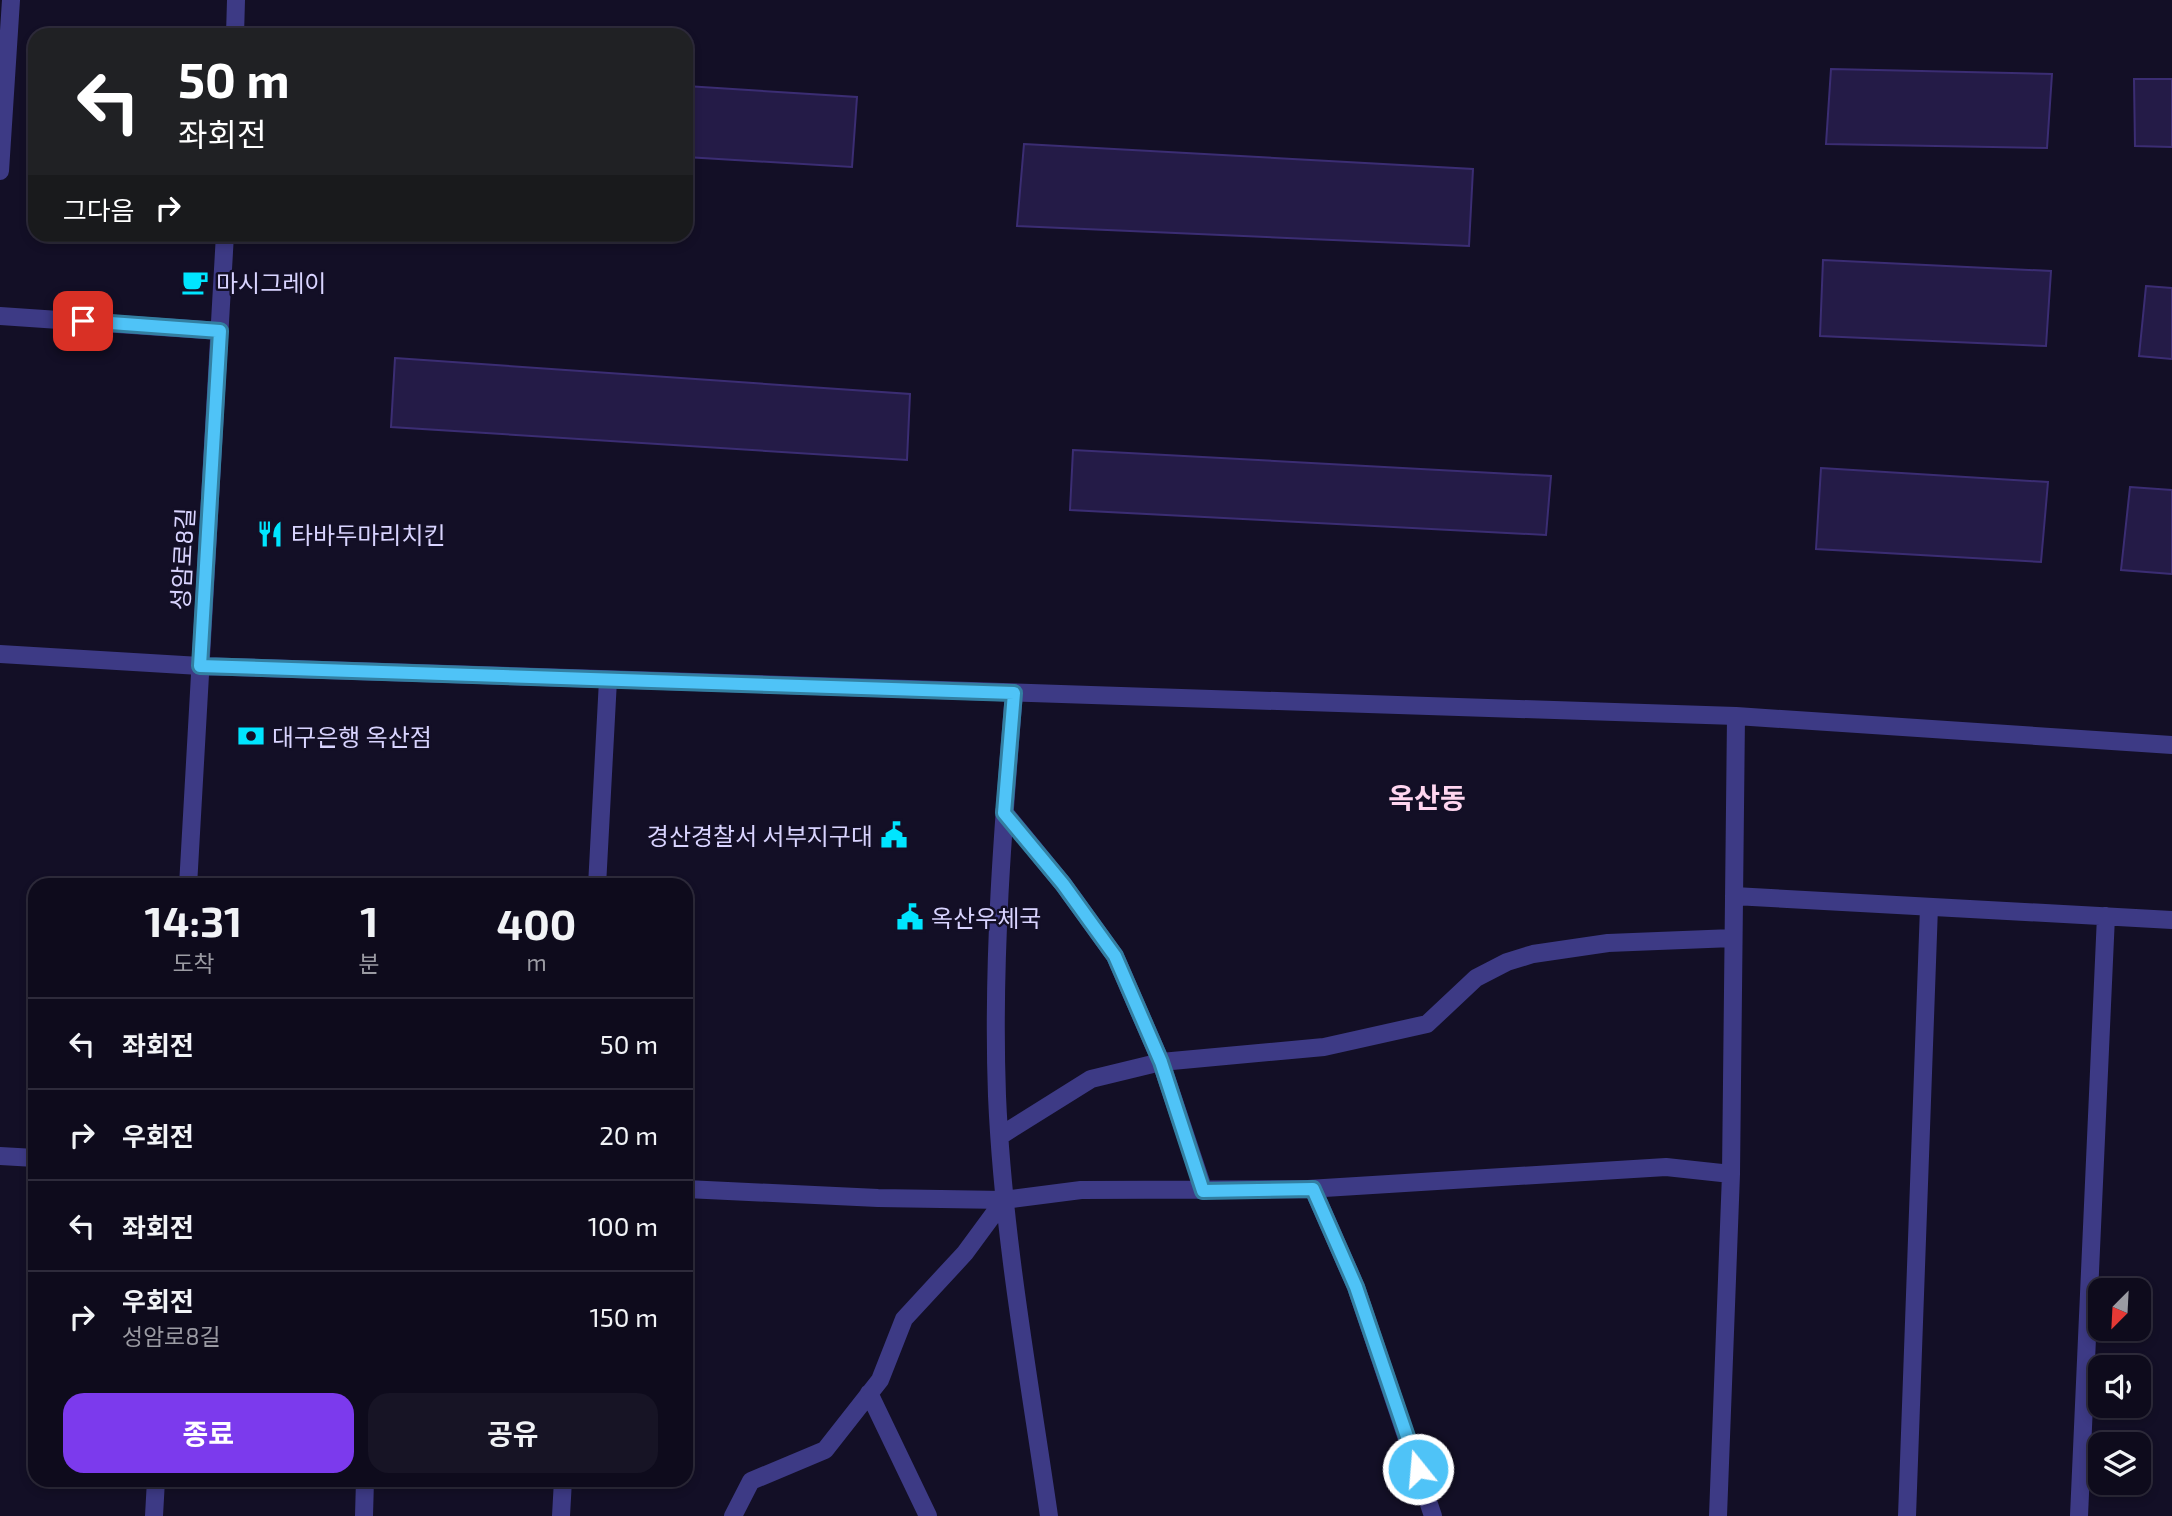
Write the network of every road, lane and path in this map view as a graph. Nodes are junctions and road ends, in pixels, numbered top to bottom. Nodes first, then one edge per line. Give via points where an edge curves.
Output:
1 (11, 0) edge
2 (236, 0) edge
3 (235, 28) edge
4 (0, 171) edge
5 (225, 242) edge
6 (0, 316) edge
7 (220, 331) junction
8 (0, 654) edge
9 (200, 666) junction
10 (608, 680) junction
11 (1014, 693) junction
12 (1736, 716) junction
13 (2172, 744) edge
14 (1004, 813) junction
15 (188, 878) edge
16 (597, 878) edge
17 (1734, 896) junction
18 (1929, 907) junction
19 (2106, 916) junction
20 (2172, 920) edge
21 (1734, 938) junction
22 (1161, 1062) junction
23 (1000, 1136) junction
24 (0, 1156) edge
25 (28, 1158) edge
26 (1731, 1174) junction
27 (693, 1189) edge
28 (1313, 1189) junction
29 (1203, 1191) junction
30 (1004, 1200) junction
31 (869, 1393) junction
32 (156, 1487) edge
33 (365, 1487) edge
34 (563, 1487) edge
35 (562, 1515) edge
36 (154, 1516) edge
37 (363, 1516) edge
38 (733, 1516) edge
39 (928, 1516) edge
40 (1049, 1516) edge
41 (1433, 1516) edge
42 (1718, 1516) edge
43 (1907, 1516) edge
44 (2079, 1516) edge

1 - 4 street
2 - 3 street
5 - 7 street, 성암로8길
6 - 7 street
7 - 9 street, 성암로8길
8 - 9 street
9 - 10 street
9 - 15 street, 성암로8길
10 - 11 street
10 - 16 street
11 - 12 street
11 - 14 street
12 - 13 street
12 - 17 street
14 - 22 street via 1115,956
14 - 23 street via 999,927
17 - 18 street
17 - 21 street
18 - 19 street
18 - 43 street
19 - 20 street
19 - 44 street
21 - 22 street via 1608,943 1533,954 1476,978 1427,1024 1324,1047
21 - 26 street
22 - 23 street via 1091,1079
22 - 29 street
23 - 30 street
24 - 25 street
26 - 28 street via 1666,1167
26 - 42 street
27 - 30 street
28 - 29 street
28 - 41 street via 1356,1287
29 - 30 street via 1081,1191
30 - 31 street via 965,1253 904,1319 880,1380
30 - 40 street
31 - 38 street via 825,1450 751,1481
31 - 39 street
32 - 36 street
33 - 37 street
34 - 35 street

